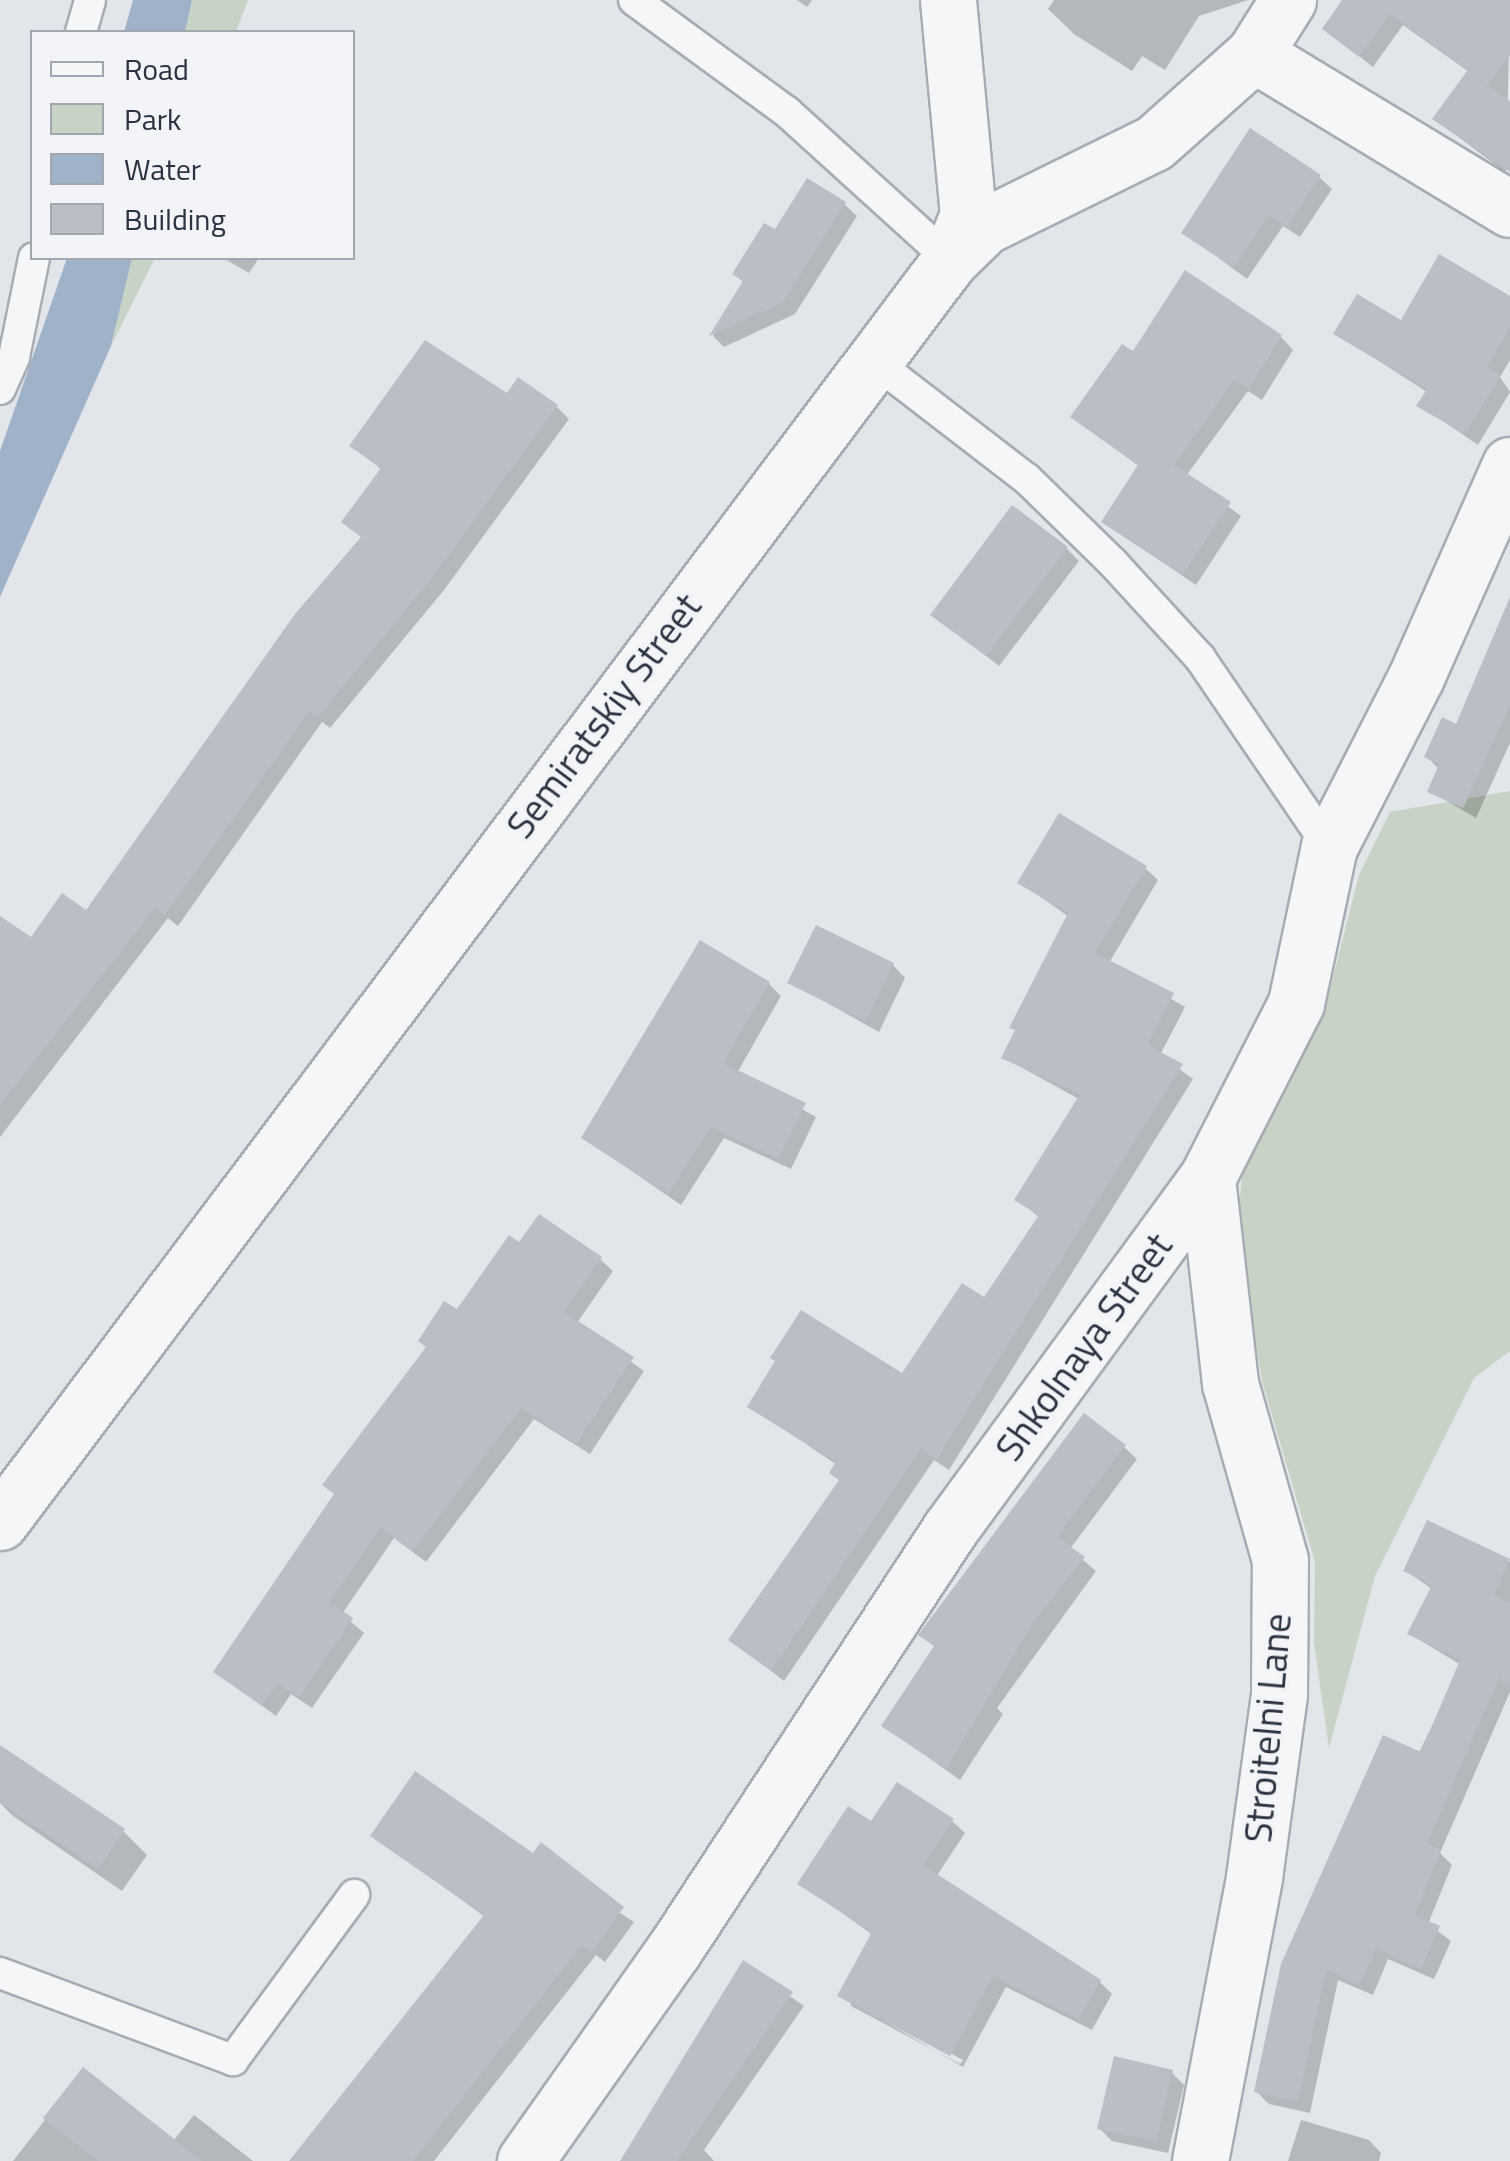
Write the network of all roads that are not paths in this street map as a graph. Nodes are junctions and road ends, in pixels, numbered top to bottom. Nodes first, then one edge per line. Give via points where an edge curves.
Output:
1 (90, 0) edge
2 (634, 0) edge
3 (948, 0) edge
4 (1288, 0) edge
5 (82, 30) edge
6 (1254, 54) junction
7 (1510, 209) edge
8 (34, 260) edge
9 (950, 260) junction
10 (871, 359) junction
11 (0, 389) edge
12 (1510, 465) edge
13 (1329, 848) junction
14 (1207, 1178) junction
15 (0, 1522) edge
16 (354, 1894) dead end
17 (0, 1973) edge
18 (525, 2161) edge
19 (1200, 2161) edge

1 - 5 lane
2 - 9 lane via 787,112
3 - 9 street via 968,214
4 - 6 street, Semiratskiy Street
6 - 7 street
6 - 9 street, Semiratskiy Street via 1154,143 985,226
8 - 11 lane via 14,357
9 - 10 street, Semiratskiy Street
10 - 13 lane via 1027,479 1114,563 1200,658
10 - 15 street, Semiratskiy Street
12 - 13 street, Shkolnaya Street via 1416,677
13 - 14 street, Shkolnaya Street via 1296,1003
14 - 18 street, Shkolnaya Street via 950,1530 674,1950
14 - 19 street, Stroitelni Lane via 1230,1384 1280,1560 1279,1674 1254,1877
16 - 17 lane via 234,2060

